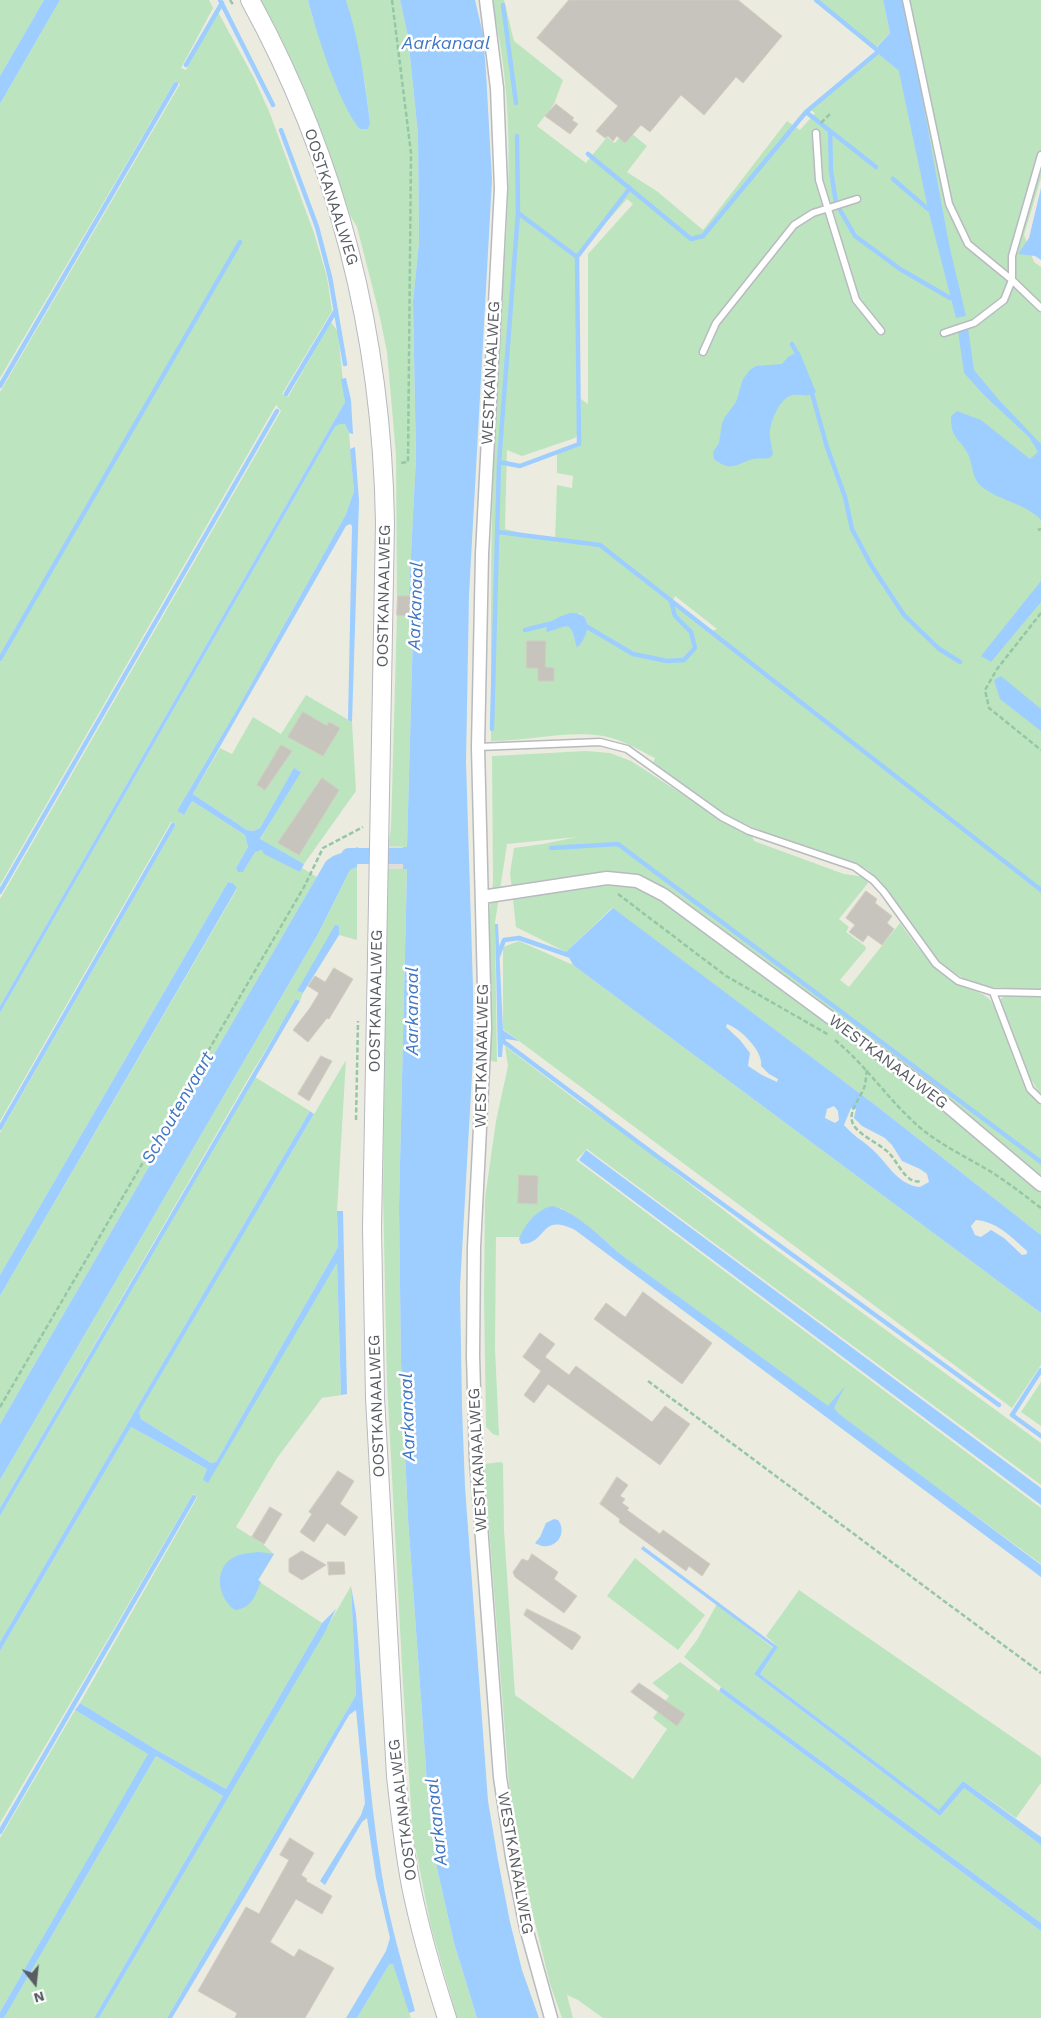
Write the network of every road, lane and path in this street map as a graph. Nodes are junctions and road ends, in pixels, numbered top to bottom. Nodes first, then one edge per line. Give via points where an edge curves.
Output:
1 (230, 0) edge
2 (392, 0) edge
3 (486, 0) edge
4 (906, 0) edge
5 (242, 4) edge
6 (830, 114) dead end
7 (816, 133) joint
8 (1041, 156) edge
9 (857, 199) dead end
10 (829, 207) junction
11 (1012, 280) junction
12 (1041, 308) edge
13 (881, 331) dead end
14 (944, 333) dead end
15 (703, 352) dead end
16 (384, 464) junction
17 (1041, 613) edge
18 (1040, 617) edge
19 (478, 747) junction
20 (1041, 750) edge
21 (371, 829) junction
22 (604, 878) junction
23 (482, 897) junction
24 (993, 992) junction
25 (1041, 992) edge
26 (867, 1069) junction
27 (1041, 1100) edge
28 (921, 1181) dead end
29 (1041, 1185) edge
30 (1041, 1208) edge
31 (648, 1382) dead end
32 (0, 1407) edge
33 (1041, 1673) edge
34 (447, 2018) edge
35 (551, 2018) edge

1 - 5 path
2 - 16 path via 411,153 408,462
3 - 19 street, WESTKANAALWEG via 497,88 501,188 482,554
4 - 11 lane via 949,204 968,244
5 - 16 main road, OOSTKANAALWEG via 273,45 308,123 347,238 367,327
6 - 7 path via 823,119
7 - 10 lane via 819,180
8 - 11 lane via 1012,256
9 - 10 lane
10 - 13 lane via 856,300
10 - 15 lane via 794,225 716,323
11 - 12 lane
11 - 14 lane via 1004,300 974,323
16 - 21 main road, OOSTKANAALWEG via 385,523
17 - 18 path
18 - 20 path via 997,669 985,690 989,708
19 - 23 street, WESTKANAALWEG
19 - 24 lane via 600,742 628,749 722,817 749,831 855,867 884,892 936,964 958,980
21 - 32 path via 324,848
21 - 34 main road, OOSTKANAALWEG via 378,886 372,1227 375,1388 396,1766 411,1885
22 - 23 street, WESTKANAALWEG
22 - 26 path via 606,885 726,976 830,1036
22 - 29 street, WESTKANAALWEG via 637,881 664,895 931,1092
23 - 35 street, WESTKANAALWEG via 484,1067 474,1247 476,1464 500,1777 526,1928
24 - 25 lane
24 - 27 lane via 1030,1089
26 - 28 path via 851,1119 855,1129 887,1150 909,1180
26 - 30 path via 898,1107 924,1131
31 - 33 path

